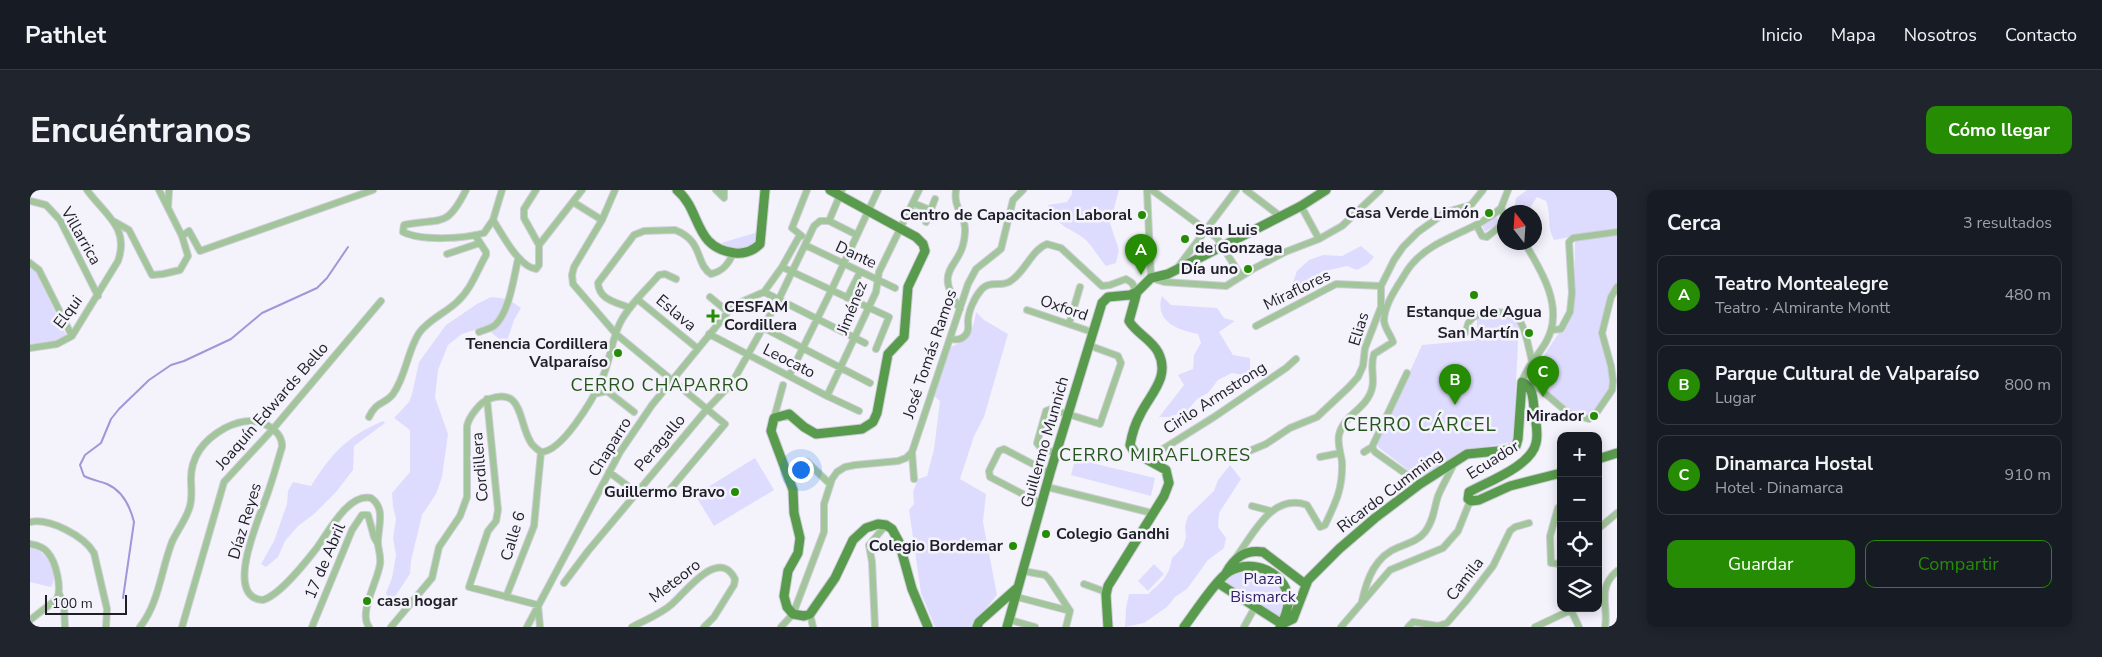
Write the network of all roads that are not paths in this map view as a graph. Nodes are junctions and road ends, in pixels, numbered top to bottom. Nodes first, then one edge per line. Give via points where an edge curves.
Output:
1 (87, 190) edge
2 (159, 190) edge
3 (169, 190) edge
4 (373, 190) edge
5 (466, 190) edge
6 (502, 190) edge
7 (536, 190) edge
8 (582, 190) edge
9 (615, 190) edge
10 (677, 190) edge
11 (765, 190) edge
12 (807, 190) edge
13 (830, 190) edge
14 (920, 190) edge
15 (955, 190) edge
16 (1023, 190) edge
17 (1147, 190) edge
18 (1152, 190) edge
19 (1236, 190) edge
20 (1246, 190) edge
21 (1326, 190) edge
22 (1380, 190) edge
23 (1482, 190) edge
24 (1508, 190) edge
25 (841, 192) edge
26 (875, 192) edge
27 (935, 199) dead end
28 (30, 201) edge
29 (573, 202) junction
30 (913, 203) junction
31 (1502, 205) edge
32 (1301, 206) junction
33 (168, 208) junction
34 (868, 210) junction
35 (930, 210) junction
36 (1497, 211) edge
37 (1280, 216) junction
38 (493, 220) junction
39 (602, 220) junction
40 (830, 221) junction
41 (115, 222) junction
42 (926, 222) dead end
43 (1477, 226) junction
44 (900, 228) junction
45 (1497, 229) edge
46 (1206, 230) junction
47 (1617, 232) edge
48 (476, 235) junction
49 (800, 235) junction
50 (857, 235) junction
51 (182, 236) junction
52 (1319, 239) junction
53 (806, 242) junction
54 (480, 243) junction
55 (539, 245) junction
56 (1223, 245) junction
57 (1529, 250) edge
58 (733, 253) junction
59 (447, 254) dead end
60 (518, 259) junction
61 (30, 263) edge
62 (843, 264) junction
63 (782, 267) junction
64 (1177, 269) junction
65 (793, 272) junction
66 (860, 272) junction
67 (1241, 276) junction
68 (1152, 278) junction
69 (676, 279) dead end
70 (878, 280) junction
71 (1381, 286) junction
72 (1080, 287) dead end
73 (1617, 287) edge
74 (895, 288) dead end
75 (831, 291) junction
76 (764, 292) junction
77 (1137, 292) junction
78 (1395, 292) junction
79 (98, 296) junction
80 (710, 297) dead end
81 (848, 298) junction
82 (637, 299) junction
83 (779, 299) junction
84 (381, 301) dead end
85 (1380, 307) junction
86 (630, 308) junction
87 (868, 308) junction
88 (960, 309) junction
89 (1027, 310) dead end
90 (728, 312) junction
91 (818, 319) junction
92 (1069, 324) junction
93 (1256, 326) dead end
94 (764, 328) junction
95 (1552, 330) junction
96 (479, 332) dead end
97 (1092, 332) junction
98 (1466, 333) dead end
99 (616, 334) junction
100 (708, 334) junction
101 (72, 336) junction
102 (855, 338) junction
103 (950, 338) junction
104 (864, 343) dead end
105 (1088, 345) junction
106 (30, 348) edge
107 (697, 348) junction
108 (803, 348) junction
109 (876, 349) dead end
110 (748, 355) junction
111 (1296, 359) dead end
112 (1532, 361) junction
113 (841, 369) junction
114 (1407, 373) dead end
115 (789, 376) junction
116 (672, 380) junction
117 (870, 383) dead end
118 (1526, 384) junction
119 (783, 385) dead end
120 (594, 394) junction
121 (827, 396) junction
122 (487, 399) junction
123 (706, 409) junction
124 (859, 411) dead end
125 (634, 412) dead end
126 (1069, 415) junction
127 (369, 416) dead end
128 (774, 418) junction
129 (273, 429) junction
130 (1372, 447) junction
131 (541, 452) junction
132 (912, 452) junction
133 (1236, 452) dead end
134 (1364, 452) dead end
135 (1340, 453) junction
136 (1617, 453) edge
137 (1057, 454) junction
138 (1320, 457) dead end
139 (1147, 458) junction
140 (1602, 458) edge
141 (1456, 460) junction
142 (807, 462) dead end
143 (609, 472) junction
144 (1050, 473) junction
145 (1557, 476) edge
146 (914, 479) dead end
147 (830, 484) junction
148 (1420, 484) junction
149 (1047, 487) junction
150 (667, 492) dead end
151 (636, 493) junction
152 (1470, 501) junction
153 (1042, 504) junction
154 (1252, 506) dead end
155 (1271, 510) junction
156 (1557, 512) edge
157 (1152, 513) junction
158 (1617, 514) edge
159 (30, 522) edge
160 (1529, 523) dead end
161 (886, 525) junction
162 (1602, 526) edge
163 (1248, 541) junction
164 (30, 544) edge
165 (378, 544) junction
166 (1263, 552) junction
167 (1235, 558) junction
168 (1557, 564) edge
169 (1023, 571) junction
170 (1617, 571) edge
171 (1225, 574) junction
172 (564, 583) dead end
173 (1218, 583) junction
174 (1084, 584) dead end
175 (1305, 584) junction
176 (1106, 592) junction
177 (59, 593) junction
178 (1017, 593) junction
179 (506, 597) junction
180 (1362, 602) junction
181 (538, 605) junction
182 (1255, 607) junction
183 (1070, 612) junction
184 (1565, 612) edge
185 (1572, 612) edge
186 (793, 614) junction
187 (810, 614) junction
188 (30, 620) edge
189 (1008, 624) edge
190 (1281, 626) edge
191 (1577, 626) edge
192 (65, 627) edge
193 (106, 627) edge
194 (140, 627) edge
195 (182, 627) edge
196 (312, 627) edge
197 (369, 627) edge
198 (391, 627) edge
199 (528, 627) edge
200 (540, 627) edge
201 (632, 627) edge
202 (704, 627) edge
203 (781, 627) edge
204 (813, 627) edge
205 (875, 627) edge
206 (928, 627) edge
207 (977, 627) edge
208 (1035, 627) edge
209 (1066, 627) edge
210 (1108, 627) edge
211 (1184, 627) edge
212 (1244, 627) edge
213 (1341, 627) edge
214 (1408, 627) edge
215 (1534, 627) edge
216 (1605, 627) edge

1 - 41 street
2 - 33 street
3 - 33 street
4 - 51 street via 200,251 189,231
5 - 48 street via 447,218 404,226 403,232 435,238
6 - 38 street
7 - 55 street via 523,213
8 - 29 street
9 - 39 street
10 - 58 main road via 708,242
11 - 58 main road via 760,244 751,251
12 - 49 street via 792,226 792,230
13 - 25 main road
14 - 30 street, Jiménez
15 - 88 street via 955,202 965,223 965,243 950,268 947,285
16 - 88 street, José Tomás Ramos via 1012,200 1001,249 976,269
17 - 68 street
18 - 46 street
19 - 46 street
20 - 37 street
21 - 32 main road
22 - 52 street via 1348,221
23 - 71 street, Elias via 1471,205 1446,212 1413,236 1394,260
24 - 31 street
25 - 34 main road
25 - 40 street
26 - 34 street
27 - 35 street
28 - 79 street, Villarrica via 46,205 60,220
29 - 39 street
29 - 55 street
30 - 35 street
30 - 44 street, Jiménez
32 - 37 main road
32 - 52 street
33 - 51 street
34 - 44 main road
34 - 50 street
35 - 42 street
36 - 43 street
37 - 56 main road
38 - 48 street via 484,233
38 - 60 street
39 - 99 street via 572,275 573,284
40 - 50 street
40 - 53 street, Peragallo via 816,224
41 - 51 street via 129,230 152,275 180,270 188,256
41 - 79 street, Elqui via 122,251
43 - 45 street via 1482,236 1487,237
43 - 78 street via 1428,250 1413,263
44 - 70 street, Jiménez
44 - 128 main road via 920,240 925,251 908,287 904,337 888,354 876,418 862,429 821,434 812,432 789,414
46 - 56 street
46 - 64 street
47 - 95 street, Ricardo Cumming via 1573,238 1569,242 1570,312 1560,329
48 - 54 street
49 - 53 street
49 - 63 street
50 - 62 street
52 - 67 street
53 - 62 street, Dante
53 - 65 street, Peragallo
54 - 59 street
54 - 127 street via 486,252 467,292 421,331 399,384
55 - 60 street via 536,269
56 - 64 main road
56 - 67 street
57 - 95 street via 1550,293
58 - 86 street via 729,263 711,274 704,267 695,244 679,232 644,231 634,235 598,283 604,298
60 - 96 street via 503,311 495,325
61 - 101 street via 39,270
62 - 66 street, Dante
62 - 75 street
63 - 65 street
63 - 76 street
64 - 68 main road
65 - 75 street
65 - 83 street, Peragallo
66 - 70 street, Dante
66 - 81 street
67 - 68 street via 1226,286 1164,282
68 - 77 main road
69 - 82 street via 659,275
70 - 74 street, Dante
70 - 87 street, Jiménez
71 - 85 street, Elias
71 - 93 street, Miraflores via 1336,284
72 - 92 street
73 - 118 street via 1602,333 1613,384 1597,412 1589,418 1568,413 1540,389
75 - 81 street
75 - 91 street
76 - 83 street
76 - 90 street, Chaparro via 739,303
77 - 97 main road, Guillermo Munnich via 1105,299
77 - 103 street via 1126,279 1102,286 1061,248 1047,244 1011,281 982,288 969,315 968,331 961,339
77 - 139 main road via 1129,321 1154,345 1163,368 1158,385 1138,419 1130,444 1135,453
78 - 85 street
78 - 135 street via 1384,322 1393,342 1374,354 1373,388 1366,402 1342,427 1338,438
79 - 101 street, Elqui
80 - 90 street
81 - 87 street
82 - 86 street
82 - 107 street, Eslava
83 - 91 street
83 - 94 street, Peragallo
84 - 129 street, Joaquín Edwards Bello
85 - 133 street, Elias via 1365,348 1363,366 1349,387 1317,416 1266,444 1247,452
86 - 99 street
87 - 102 street, Jiménez
87 - 109 street via 889,317
88 - 103 street, José Tomás Ramos
89 - 92 street, Oxford
90 - 100 street, Chaparro
91 - 102 street
91 - 108 street
92 - 97 street, Oxford
94 - 108 street
94 - 110 street, Peragallo
95 - 112 street, Ricardo Cumming
97 - 105 main road, Guillermo Munnich
98 - 112 street via 1469,321 1478,315 1503,313 1514,316 1519,320
99 - 116 street
99 - 120 street via 602,381
100 - 107 street, Chaparro
100 - 110 street, Leocato
101 - 106 street, Elqui via 57,344
102 - 104 street
102 - 113 street, Jiménez
103 - 132 street, José Tomás Ramos
105 - 126 main road, Guillermo Munnich
105 - 126 street via 1118,356 1121,363 1102,423
107 - 116 street, Chaparro
108 - 113 street
108 - 115 street
110 - 115 street, Leocato
110 - 123 street, Peragallo via 732,383
111 - 139 street, Cirilo Armstrong via 1214,417
112 - 118 street, Ricardo Cumming
113 - 117 street
113 - 121 street, Jiménez
114 - 130 street
115 - 121 street, Leocato
116 - 123 street
116 - 143 street, Chaparro
118 - 141 main road, Ricardo Cumming via 1516,446 1508,450 1466,454
118 - 152 main road, Ecuador via 1533,397 1537,435 1533,452 1521,464 1469,492
119 - 128 street
120 - 125 street via 607,391
120 - 131 street via 578,422 551,450
121 - 124 street, Leocato
122 - 131 street via 500,396 512,399 530,442
122 - 179 street, Cordillera via 498,510 469,587
122 - 198 street via 468,422 467,497 460,516 439,547 432,578
123 - 150 street via 724,424
123 - 151 street, Peragallo
126 - 137 main road, Guillermo Munnich
126 - 137 street via 1051,409 1046,411 1037,443
128 - 186 main road via 772,431 793,490 800,538 798,552 788,571 784,596
129 - 165 street, Díaz Reyes via 281,438 282,447 246,556 245,580 250,596 263,600 275,594 316,549 343,512 362,498 371,498 378,506 381,515
129 - 194 street via 258,422 241,422 217,433 199,449 192,468 189,511 172,543 149,613
129 - 195 street, Joaquín Edwards Bello via 222,485
130 - 134 street
130 - 148 street
131 - 179 street, Calle 6 via 534,526
132 - 146 street
132 - 147 street via 898,461 840,469
135 - 138 street
135 - 155 street via 1339,498 1325,525 1320,527 1310,508 1302,504 1283,504
136 - 140 main road
137 - 144 main road, Guillermo Munnich
139 - 157 main road via 1161,466 1169,476 1167,490
141 - 148 main road, Ricardo Cumming
141 - 180 street via 1424,533 1386,553 1368,576
142 - 147 street
143 - 151 street
143 - 181 street, Chaparro
144 - 149 main road, Guillermo Munnich
144 - 153 street via 1004,449 999,451 988,471 990,477
145 - 152 main road, Ecuador via 1510,486
147 - 186 street via 824,504 824,532
148 - 175 main road, Ricardo Cumming via 1353,537
149 - 153 main road, Guillermo Munnich
149 - 157 street
151 - 172 street, Peragallo
152 - 180 street via 1458,532 1443,548 1390,570
153 - 169 main road, Guillermo Munnich
154 - 155 street
155 - 163 street
156 - 168 street via 1550,536 1550,563
157 - 176 main road
158 - 162 street
159 - 193 street via 49,522 91,548 107,609
160 - 214 street, Camila via 1510,531 1493,566 1447,622 1438,626 1413,622
161 - 187 main road via 866,528 854,540 835,578
161 - 205 street via 869,545
161 - 206 main road via 899,542 912,589
163 - 166 street
163 - 167 street
164 - 177 street via 50,555
165 - 196 street, 17 de Abril via 368,515 362,514 352,530
165 - 197 street, Díaz Reyes via 380,564 365,615
166 - 167 main road via 1248,552
166 - 175 main road
167 - 171 main road
169 - 178 main road, Guillermo Munnich
169 - 183 street via 1048,577
170 - 216 street via 1603,596 1607,616
171 - 173 main road
171 - 190 main road via 1236,568 1251,567 1264,569 1277,577 1288,598
173 - 182 main road
173 - 211 main road
174 - 176 street
175 - 190 main road, Ricardo Cumming via 1293,619
176 - 210 main road
177 - 188 street via 57,599
177 - 192 street
178 - 183 street
178 - 189 main road, Guillermo Munnich
178 - 207 main road
179 - 181 street
180 - 213 street
181 - 199 street, Chaparro
181 - 200 street
182 - 190 main road
182 - 212 street
183 - 209 street
184 - 215 street
185 - 191 street
186 - 187 main road
186 - 203 street
187 - 204 street
189 - 208 street
201 - 202 street, Meteoro via 672,605 706,572 720,568 728,570 735,579 734,585

